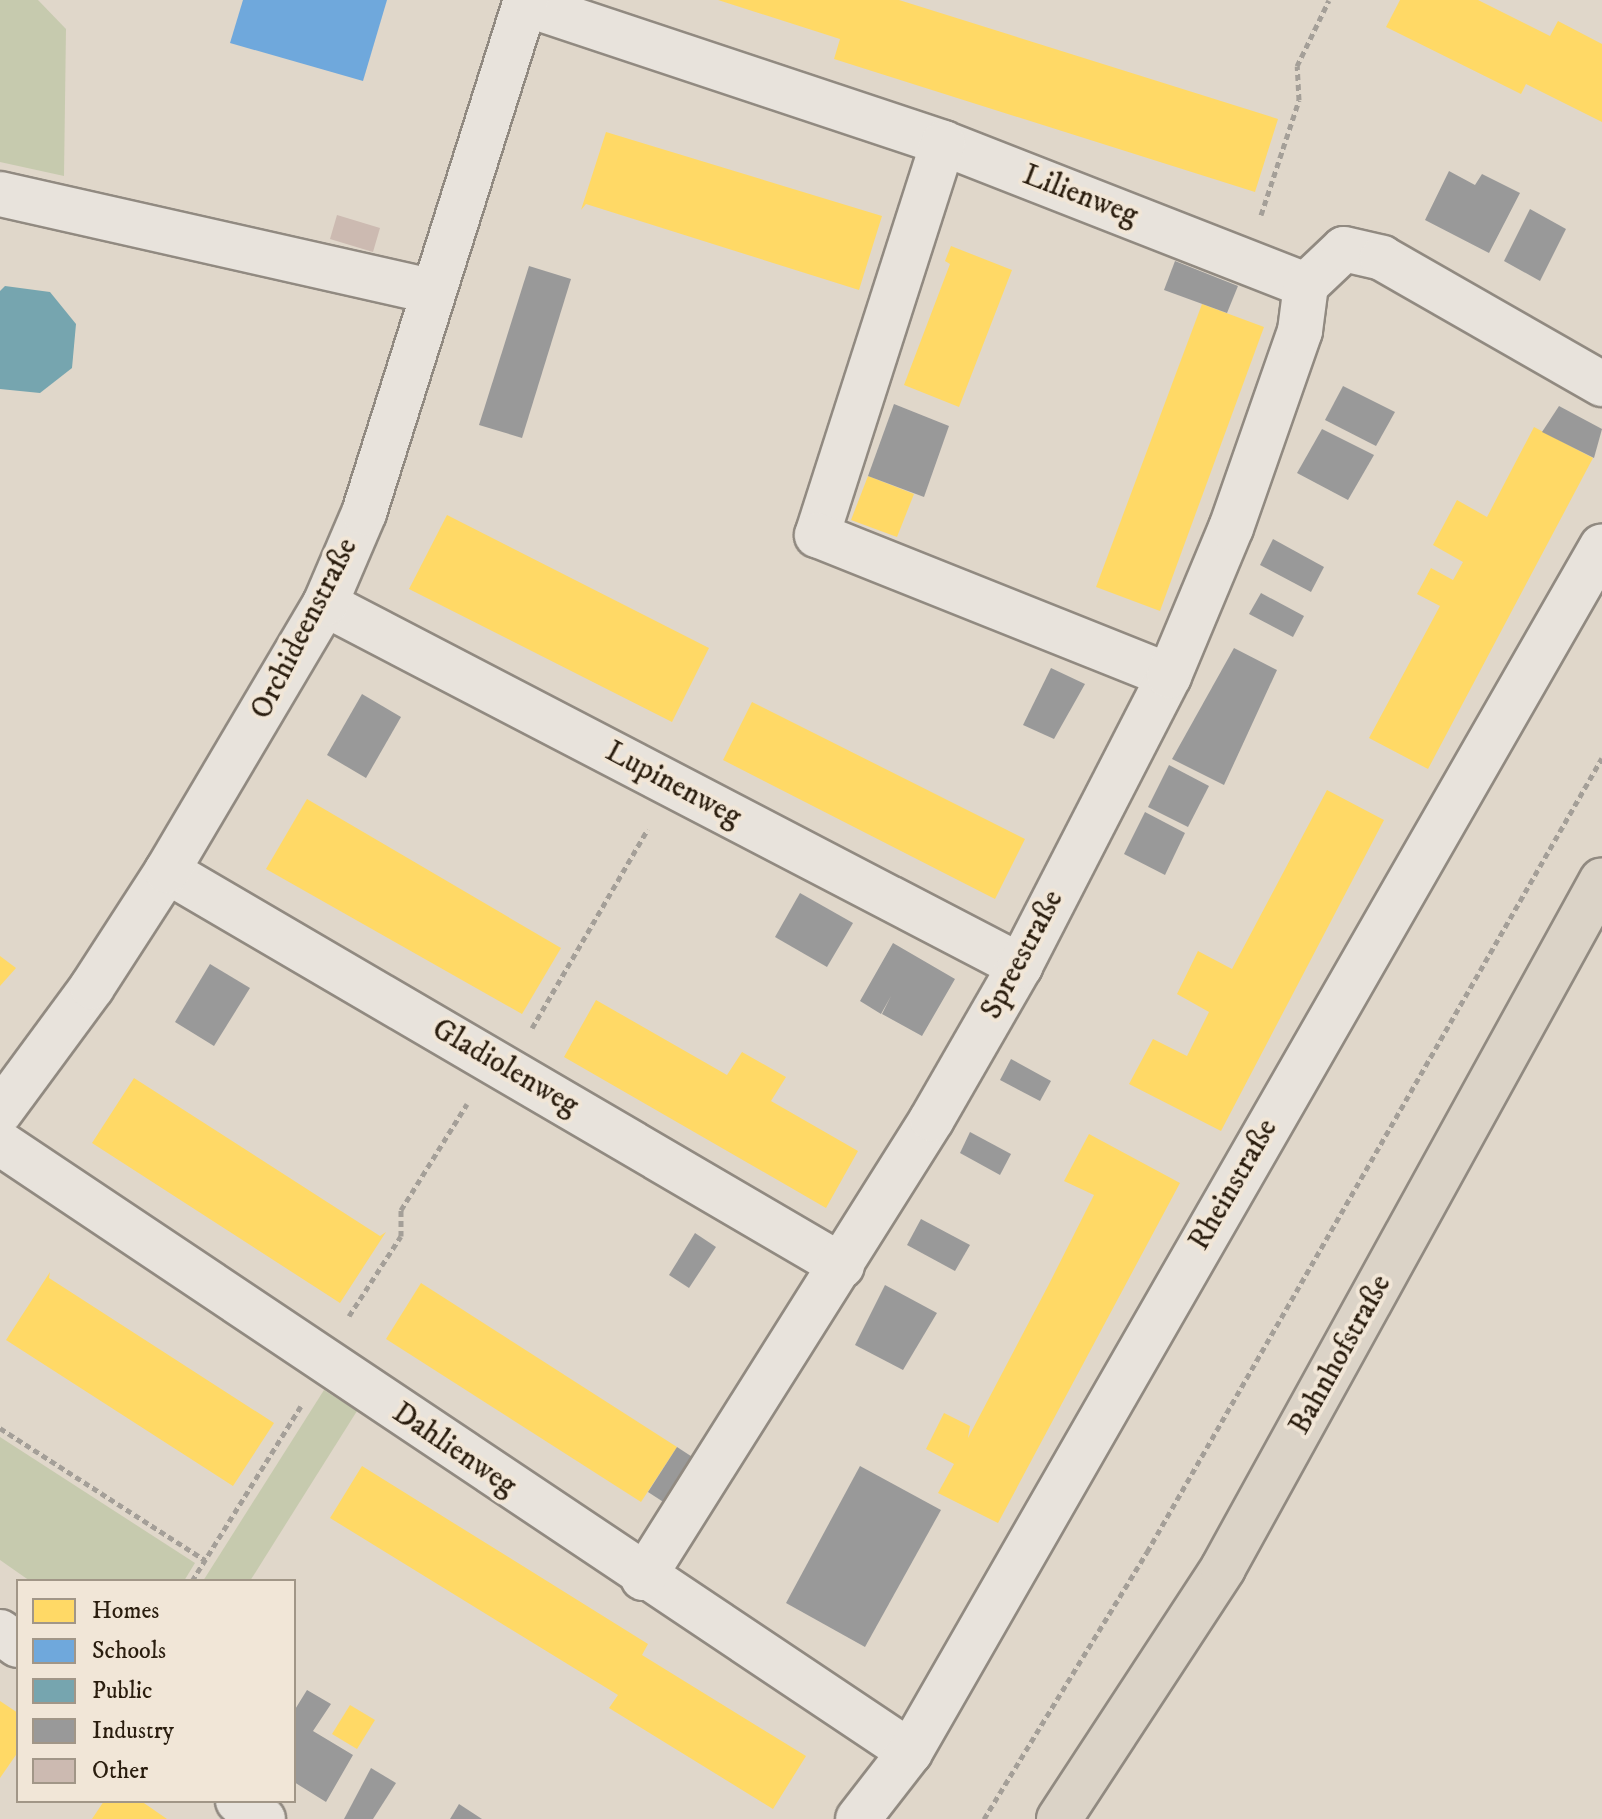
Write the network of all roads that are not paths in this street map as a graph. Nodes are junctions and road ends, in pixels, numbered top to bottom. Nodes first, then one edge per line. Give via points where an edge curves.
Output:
1 (526, 2) edge
2 (943, 143) junction
3 (0, 194) edge
4 (1306, 285) junction
5 (432, 291) junction
6 (1602, 384) edge
7 (1602, 546) edge
8 (325, 604) junction
9 (1169, 676) junction
10 (167, 871) junction
11 (1602, 880) edge
12 (1020, 966) junction
13 (0, 1112) edge
14 (0, 1143) edge
15 (842, 1266) junction
16 (643, 1578) junction
17 (910, 1752) junction
18 (241, 1803) edge
19 (263, 1819) edge
20 (858, 1819) edge
21 (1059, 1819) edge

1 - 2 street, Lilienweg
1 - 5 street, Orchideenstraße
2 - 4 street, Lilienweg
2 - 9 street via 817,535
3 - 5 street
4 - 6 street via 1344,249 1382,258
4 - 9 street, Spreestraße via 1300,331 1231,528
5 - 8 street, Orchideenstraße via 364,513
7 - 17 street, Rheinstraße
8 - 10 street, Orchideenstraße
8 - 12 street, Lupinenweg
9 - 12 street, Spreestraße
10 - 13 street, Orchideenstraße via 92,987
10 - 15 street, Gladiolenweg
11 - 21 main road, Bahnhofstraße via 1223,1568
12 - 15 street, Spreestraße
14 - 16 street, Dahlienweg
15 - 16 street, Spreestraße
16 - 17 street, Dahlienweg
17 - 20 street, Rheinstraße
18 - 19 street

